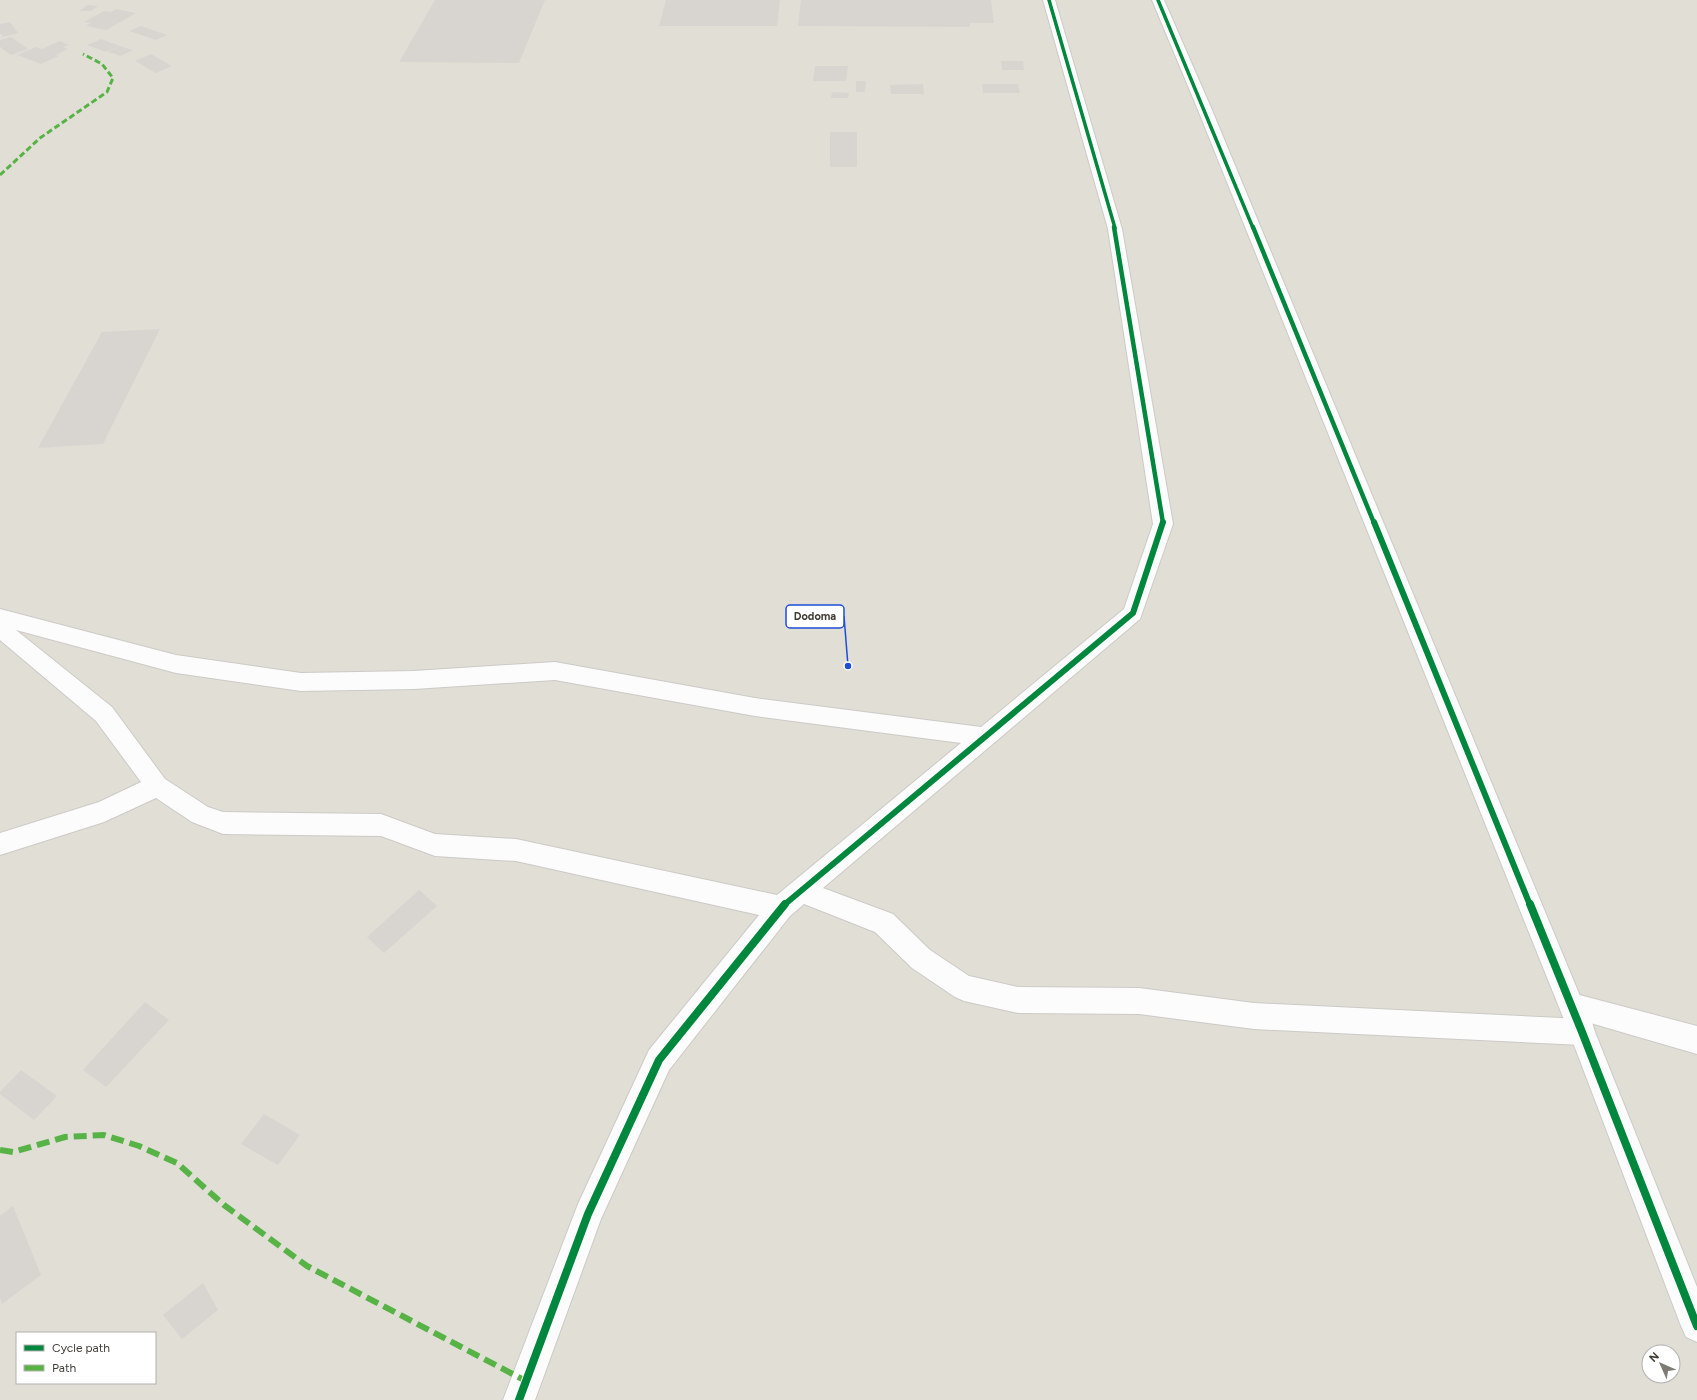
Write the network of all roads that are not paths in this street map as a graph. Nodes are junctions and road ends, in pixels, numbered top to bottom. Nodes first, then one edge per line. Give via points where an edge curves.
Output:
1 (1050, 0) edge
2 (1158, 0) edge
3 (0, 617) edge
4 (0, 628) edge
5 (985, 737) junction
6 (157, 786) junction
7 (0, 844) edge
8 (800, 891) junction
9 (781, 908) junction
10 (1572, 1006) junction
11 (1582, 1032) junction
12 (1697, 1040) edge
13 (1697, 1326) edge
14 (519, 1400) edge

1 - 5 street via 1115,229 1163,524 1133,613
2 - 10 street
3 - 5 street via 176,664 301,682 414,680 555,670 755,707
4 - 6 street via 104,714
5 - 8 street
6 - 7 street via 104,811
6 - 9 street via 200,815 224,823 381,825 435,845 516,850
8 - 9 street
8 - 11 street via 884,923 921,959 964,988 1018,1000 1139,1001 1254,1016
9 - 14 street via 659,1060 588,1214
10 - 11 street
10 - 12 street
11 - 13 street

